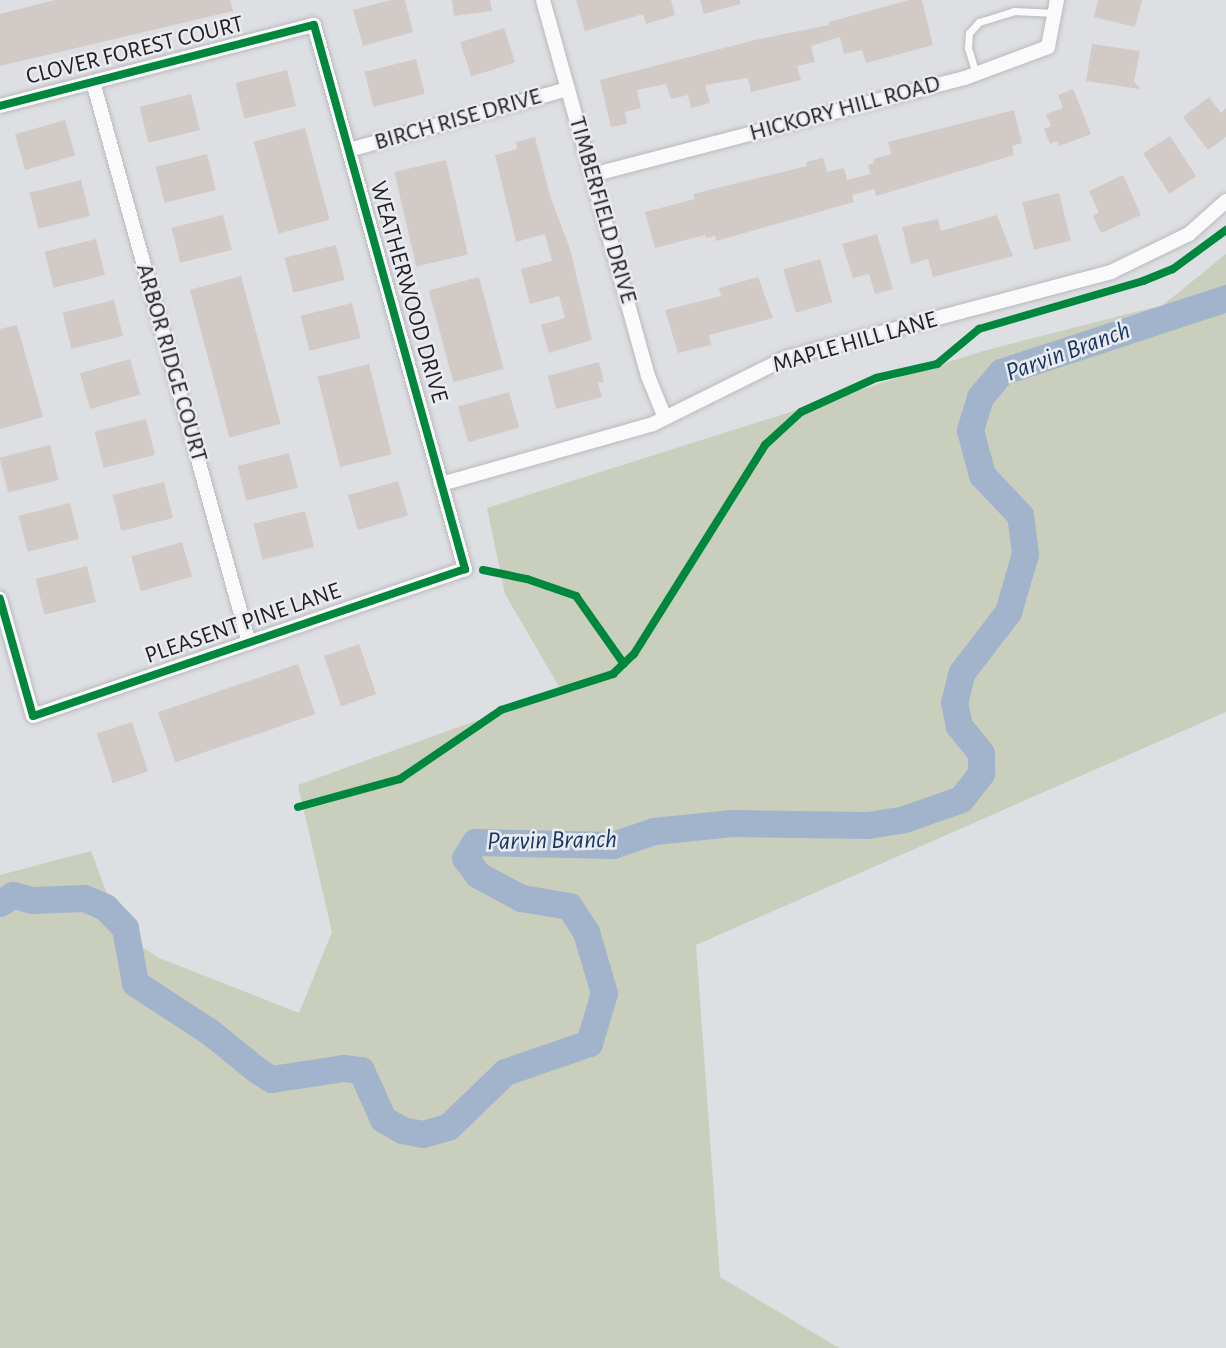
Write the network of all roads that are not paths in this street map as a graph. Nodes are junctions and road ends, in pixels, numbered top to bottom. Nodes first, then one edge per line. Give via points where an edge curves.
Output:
1 (543, 0) edge
2 (1056, 6) edge
3 (314, 25) joint
4 (976, 74) junction
5 (93, 82) junction
6 (568, 89) junction
7 (0, 106) edge
8 (349, 150) junction
9 (592, 175) junction
10 (1226, 201) edge
11 (665, 418) junction
12 (441, 484) junction
13 (465, 569) joint
14 (0, 600) edge
15 (249, 643) junction

1 - 6 street, TIMBERFIELD DRIVE
2 - 4 street, HICKORY HILL ROAD via 1048,47
2 - 4 lane via 1014,11 979,22 969,33 968,47
3 - 5 street, CLOVER FOREST COURT
3 - 8 street, WEATHERWOOD DRIVE
4 - 9 street, HICKORY HILL ROAD
5 - 7 street, CLOVER FOREST COURT
5 - 15 street, ARBOR RIDGE COURT
6 - 8 street, BIRCH RISE DRIVE
6 - 9 street, TIMBERFIELD DRIVE
8 - 12 street, WEATHERWOOD DRIVE
9 - 11 street, TIMBERFIELD DRIVE via 648,376
10 - 11 street, MAPLE HILL LANE via 1189,234 1112,272 786,358
11 - 12 street, MAPLE HILL LANE
12 - 13 street, WEATHERWOOD DRIVE
13 - 15 street, PLEASENT PINE LANE
14 - 15 street, PLEASENT PINE LANE via 33,717

